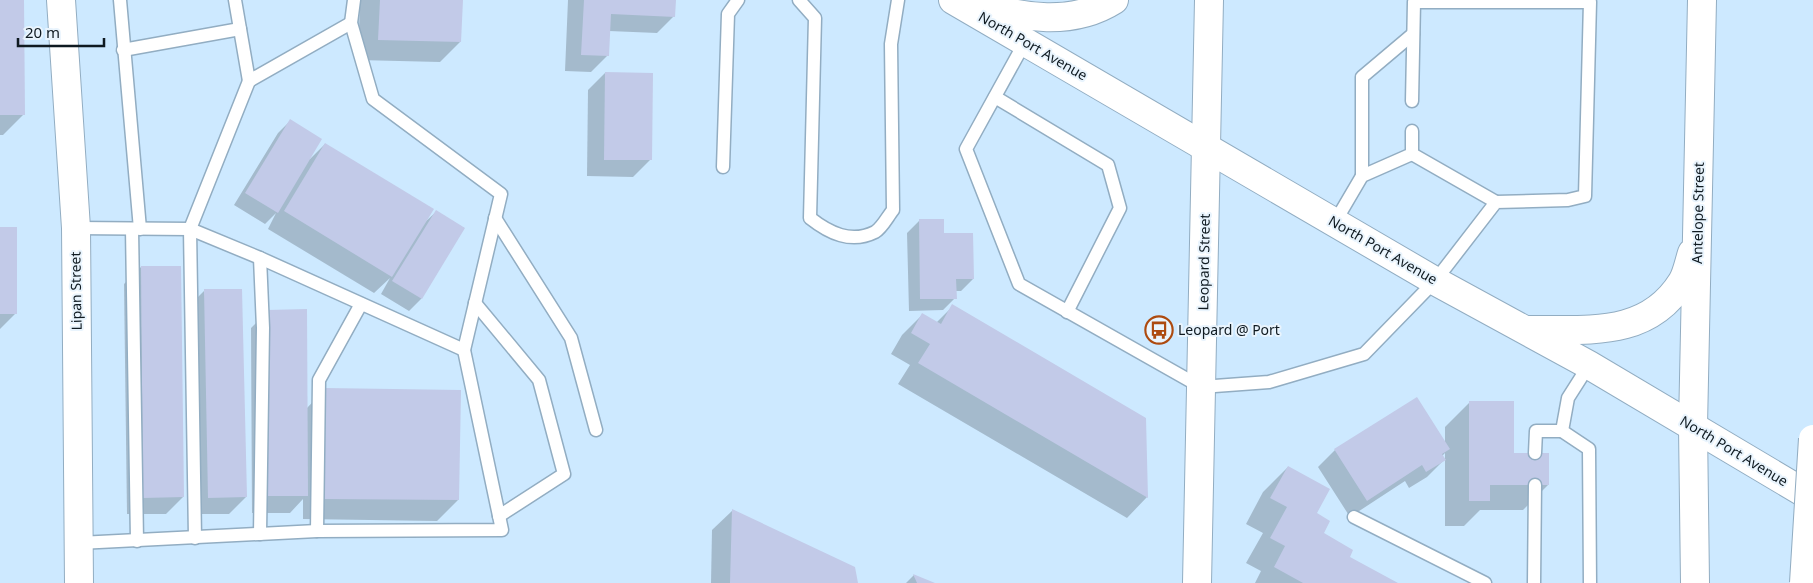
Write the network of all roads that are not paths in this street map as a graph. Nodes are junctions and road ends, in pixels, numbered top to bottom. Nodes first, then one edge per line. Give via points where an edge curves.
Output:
1 (61, 0) edge
2 (120, 0) edge
3 (235, 0) edge
4 (354, 0) edge
5 (738, 0) edge
6 (799, 0) edge
7 (898, 0) edge
8 (953, 0) edge
9 (970, 0) edge
10 (1114, 0) edge
11 (1209, 0) edge
12 (1702, 0) edge
13 (352, 23) junction
14 (240, 29) junction
15 (1414, 34) junction
16 (1025, 42) junction
17 (123, 50) junction
18 (249, 81) junction
19 (995, 97) junction
20 (1412, 101) dead end
21 (1412, 131) dead end
22 (1207, 147) junction
23 (1412, 154) junction
24 (723, 167) dead end
25 (1362, 176) junction
26 (1496, 202) junction
27 (495, 218) junction
28 (1335, 222) junction
29 (76, 228) junction
30 (136, 229) junction
31 (190, 229) junction
32 (1698, 237) junction
33 (260, 258) junction
34 (1435, 280) junction
35 (475, 303) junction
36 (361, 304) junction
37 (1067, 312) junction
38 (1529, 330) junction
39 (464, 350) junction
40 (1589, 365) junction
41 (1201, 387) junction
42 (1693, 426) junction
43 (596, 430) dead end
44 (1562, 431) junction
45 (1813, 439) edge
46 (1536, 453) dead end
47 (1535, 485) dead end
48 (1813, 498) edge
49 (499, 516) junction
50 (1354, 517) dead end
51 (317, 531) junction
52 (260, 534) junction
53 (195, 538) junction
54 (137, 541) junction
55 (79, 543) junction
56 (79, 583) edge
57 (1196, 583) edge
58 (1485, 583) edge
59 (1534, 583) edge
60 (1590, 583) edge
61 (1695, 583) edge
62 (1804, 583) edge

1 - 29 main road, Lipan Street
2 - 17 lane
3 - 14 lane
4 - 13 lane
5 - 24 lane via 728,14
6 - 7 lane via 816,18 810,218 828,232 850,237 876,231 893,210 891,44
8 - 16 main road, North Port Avenue
9 - 10 main road via 994,9 1032,16 1071,16 1098,10
11 - 22 main road, Leopard Street
12 - 32 main road, Antelope Street
13 - 18 lane
13 - 27 lane via 373,99 501,194
14 - 17 lane
14 - 18 lane
15 - 20 lane
15 - 25 lane via 1362,77
15 - 26 lane via 1414,2 1590,2 1585,196 1568,200
16 - 19 lane
16 - 22 main road, North Port Avenue
17 - 30 lane
18 - 31 lane
19 - 37 lane via 966,149 1019,284
19 - 37 lane via 1108,165 1120,208
21 - 23 lane
22 - 28 main road, North Port Avenue
22 - 41 main road, Leopard Street
23 - 25 lane
23 - 26 lane
25 - 28 lane
26 - 34 lane
27 - 35 lane
27 - 43 lane via 570,338
28 - 34 main road, North Port Avenue
29 - 30 lane
29 - 55 main road, Lipan Street
30 - 31 lane
30 - 54 lane
31 - 33 lane
31 - 53 lane
32 - 38 main road via 1683,281 1664,304 1642,318 1626,326 1600,329
32 - 42 main road, Antelope Street
33 - 36 lane
33 - 52 lane via 263,328
34 - 38 main road, North Port Avenue
34 - 41 lane via 1364,354 1269,382
35 - 39 lane
35 - 49 lane via 539,380 564,474
36 - 39 lane
36 - 51 lane via 319,380
37 - 41 lane
38 - 40 main road, North Port Avenue
39 - 49 lane
40 - 42 main road, North Port Avenue
40 - 44 lane via 1568,398
41 - 57 main road, Leopard Street
42 - 48 main road, North Port Avenue
42 - 61 main road, Antelope Street
44 - 46 lane via 1536,431
44 - 60 lane via 1589,449
45 - 62 main road, bridge
47 - 59 lane
49 - 51 lane via 502,530
50 - 58 lane
51 - 52 lane
52 - 53 lane
53 - 54 lane
54 - 55 lane
55 - 56 main road, Lipan Street

